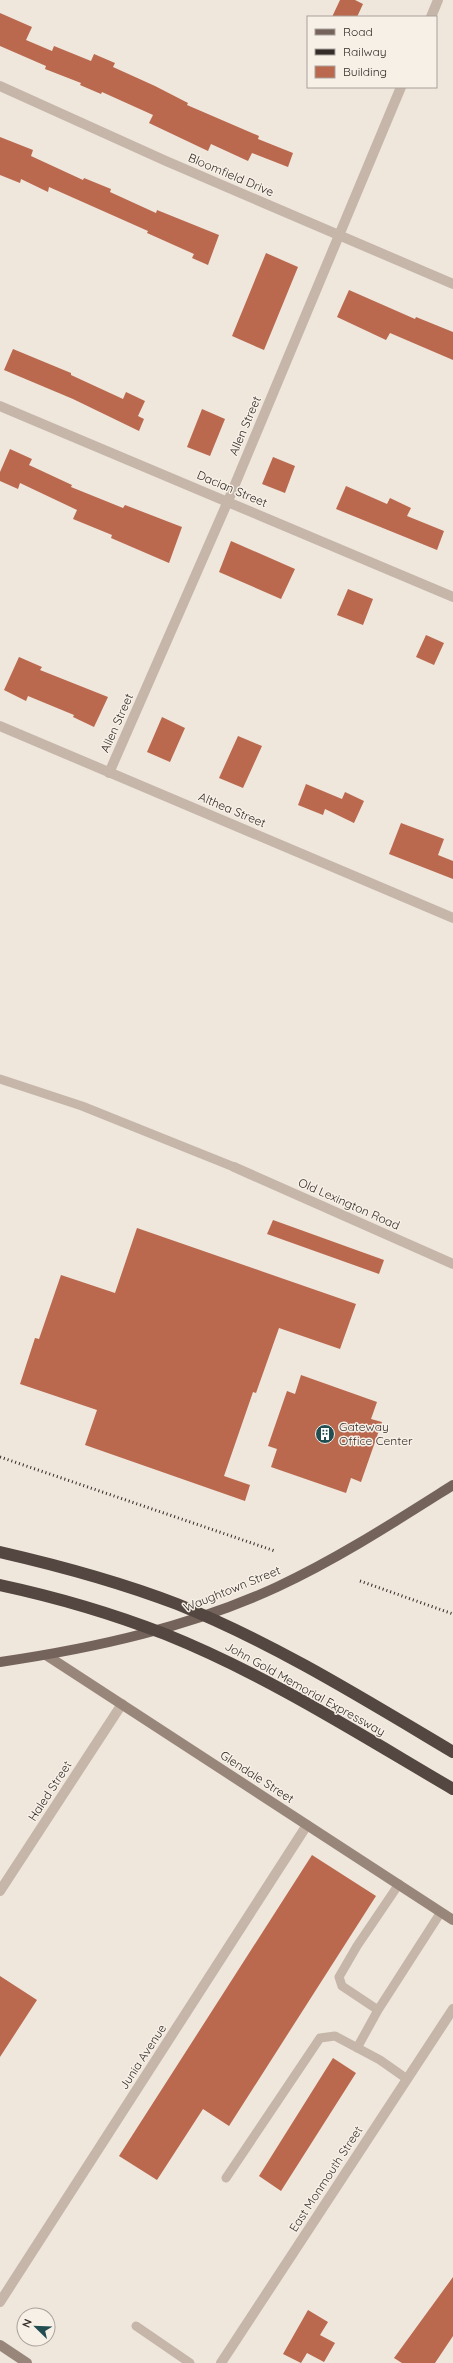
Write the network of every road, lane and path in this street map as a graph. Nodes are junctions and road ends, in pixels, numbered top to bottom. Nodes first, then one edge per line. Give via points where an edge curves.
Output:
1 (438, 0) edge
2 (431, 16) edge
3 (0, 86) edge
4 (401, 88) edge
5 (338, 235) junction
6 (453, 284) edge
7 (0, 406) edge
8 (228, 501) junction
9 (453, 596) edge
10 (0, 726) edge
11 (109, 772) junction
12 (453, 918) edge
13 (0, 1079) edge
14 (234, 1167) joint
15 (453, 1264) edge
16 (453, 1485) edge
17 (0, 1552) edge
18 (0, 1585) edge
19 (46, 1655) junction
20 (0, 1662) edge
21 (122, 1704) junction
22 (453, 1752) edge
23 (453, 1789) edge
24 (307, 1825) junction
25 (399, 1884) junction
26 (0, 1891) edge
27 (441, 1912) junction
28 (453, 1920) edge
29 (453, 2009) edge
30 (378, 2010) junction
31 (357, 2048) junction
32 (407, 2079) junction
33 (226, 2178) dead end
34 (0, 2302) edge
35 (136, 2326) dead end
36 (0, 2345) edge
37 (27, 2363) edge
38 (190, 2363) edge
39 (221, 2363) edge

1 - 2 street
3 - 5 street, Bloomfield Drive
4 - 5 street, Allen Street
5 - 6 street, Bloomfield Drive
5 - 8 street, Allen Street
7 - 8 street, Dacian Street
8 - 9 street, Dacian Street
8 - 11 street, Allen Street
10 - 11 street, Althea Street
11 - 12 street, Althea Street
13 - 14 lane via 82,1106
14 - 15 street, Old Lexington Road
16 - 19 main road, Waughtown Street via 346,1551 276,1587 175,1625 98,1645
17 - 22 highway, John Gold Memorial Expressway via 91,1574 178,1604 311,1669
18 - 23 highway, John Gold Memorial Expressway via 82,1605 166,1634 302,1701
19 - 20 main road, Waughtown Street
19 - 21 main road, Glendale Street
21 - 24 main road, Glendale Street
21 - 26 street, Haled Street
24 - 25 main road, Glendale Street
24 - 34 street, Junia Avenue
25 - 27 main road, Glendale Street
25 - 30 lane via 339,1977 342,1986
27 - 28 main road, Glendale Street
27 - 30 lane
29 - 32 street, East Monmouth Street
30 - 31 lane
31 - 32 lane
31 - 33 lane via 335,2036 320,2038
32 - 39 street, East Monmouth Street
35 - 38 lane
36 - 37 main road

